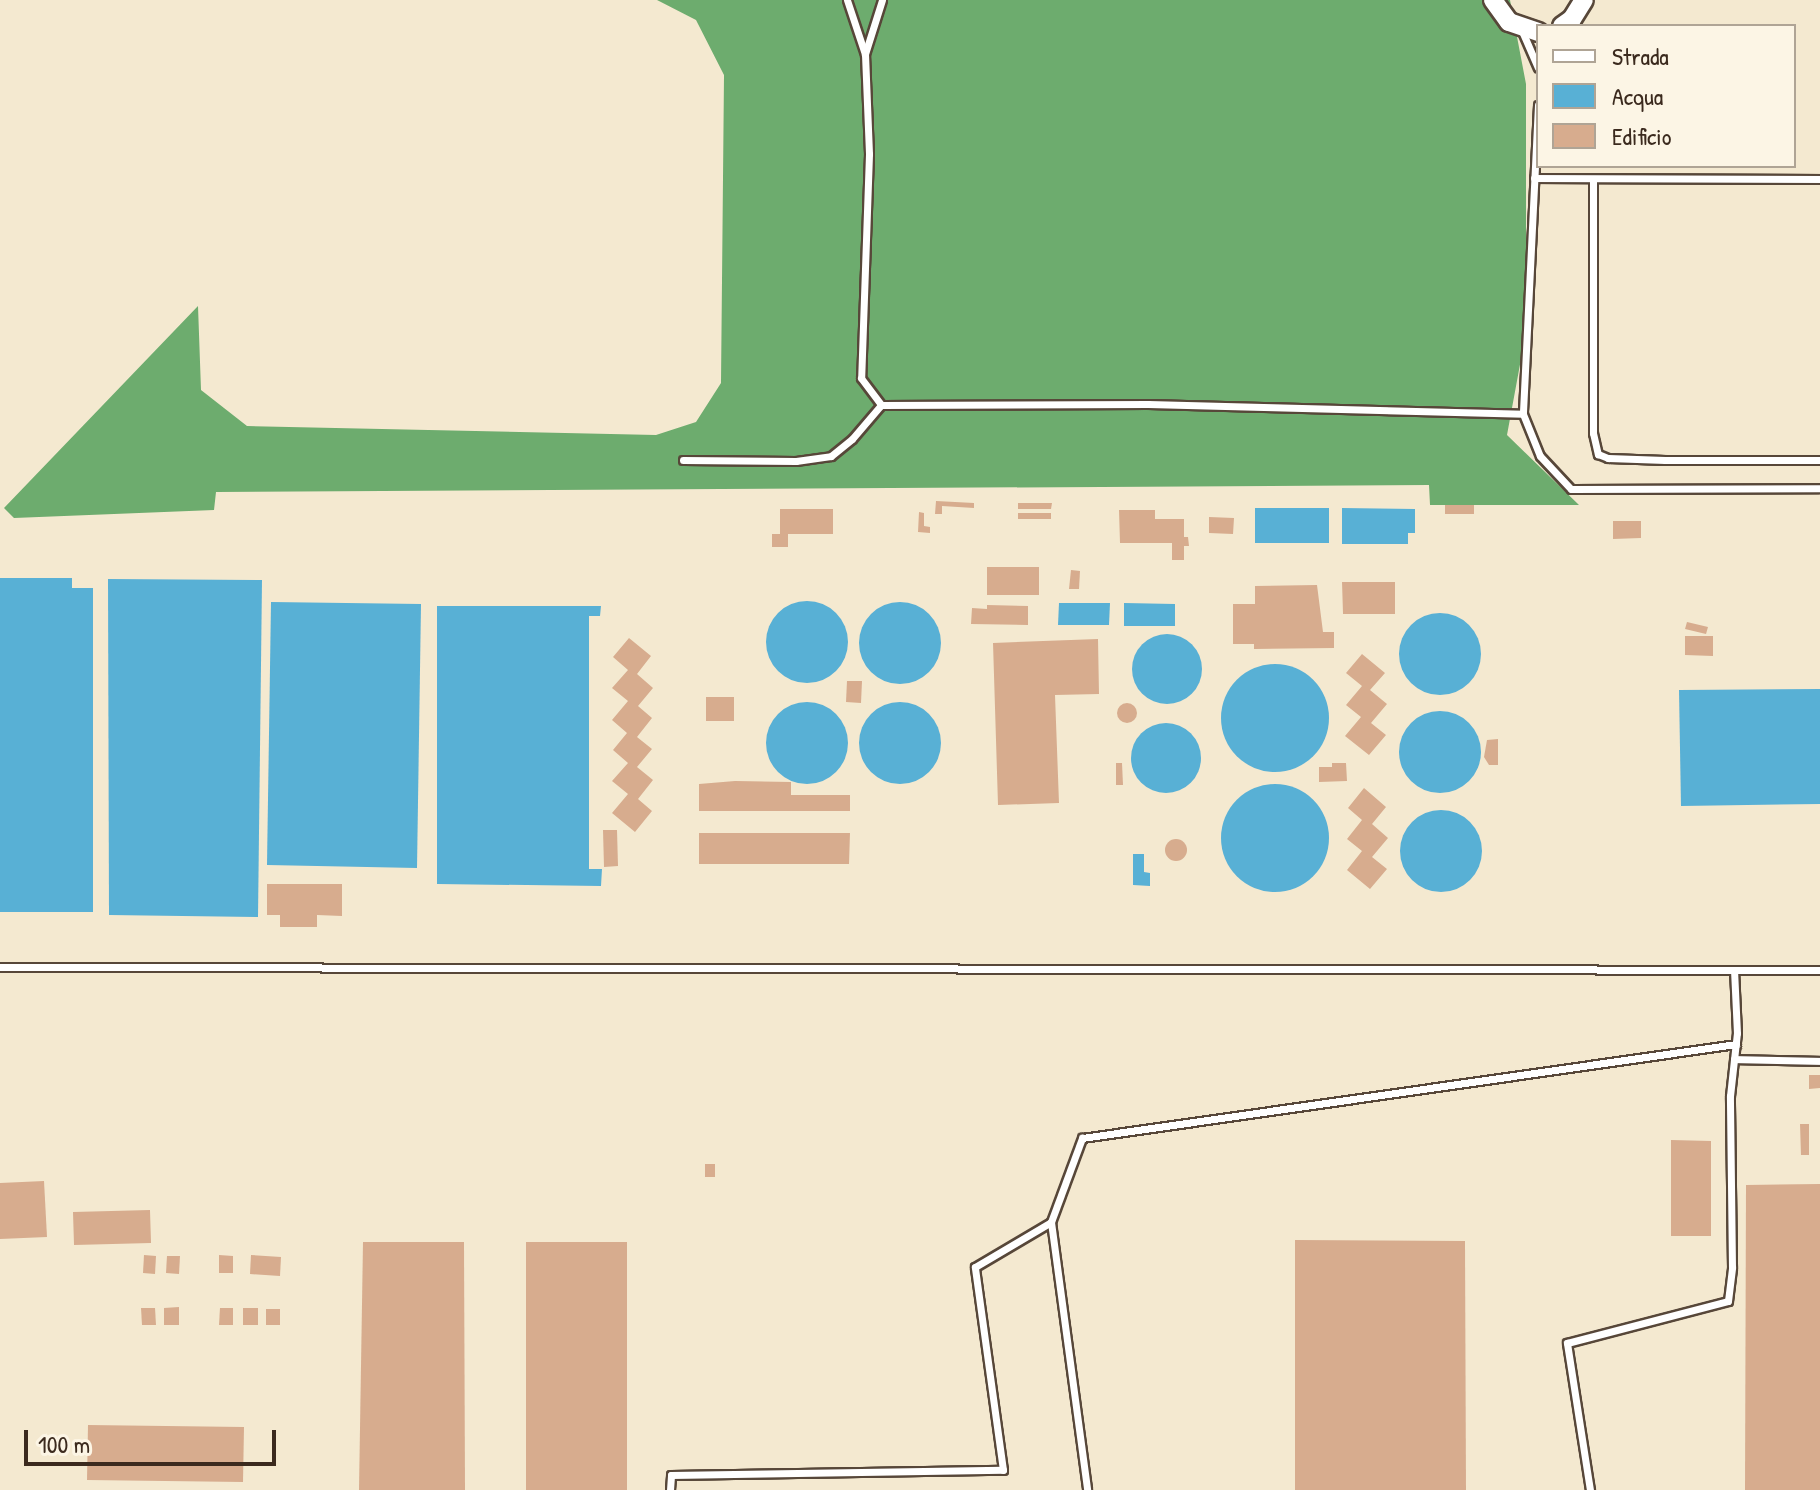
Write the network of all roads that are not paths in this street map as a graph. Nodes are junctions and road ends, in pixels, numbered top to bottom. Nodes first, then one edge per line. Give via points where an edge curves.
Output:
1 (847, 0) edge
2 (882, 0) edge
3 (1493, 0) edge
4 (1584, 0) edge
5 (1565, 24) edge
6 (1530, 30) edge
7 (865, 54) junction
8 (1536, 58) edge
9 (1536, 142) edge
10 (1534, 178) junction
11 (1593, 179) junction
12 (1820, 179) edge
13 (881, 405) junction
14 (1523, 414) junction
15 (683, 460) dead end
16 (1820, 460) edge
17 (1820, 488) edge
18 (0, 967) edge
19 (1734, 970) junction
20 (1820, 970) edge
21 (1736, 1044) junction
22 (1734, 1059) junction
23 (1820, 1061) edge
24 (1051, 1222) junction
25 (670, 1490) edge
26 (1087, 1490) edge
27 (1590, 1490) edge

1 - 7 lane
2 - 7 lane
3 - 6 street via 1509,22
4 - 5 street
6 - 8 lane
7 - 13 lane via 869,154 861,378
9 - 10 lane
10 - 11 lane
10 - 14 lane
11 - 12 lane
11 - 16 lane via 1593,433 1598,454 1665,460
13 - 14 lane via 1148,404
13 - 15 lane via 831,456 796,461
14 - 17 lane via 1540,456 1571,489
18 - 19 lane
19 - 20 lane
19 - 21 lane
21 - 22 lane
21 - 24 lane via 1082,1138
22 - 23 lane
22 - 27 lane via 1728,1301 1567,1343
24 - 25 lane via 975,1267 1003,1470 671,1475
24 - 26 lane

